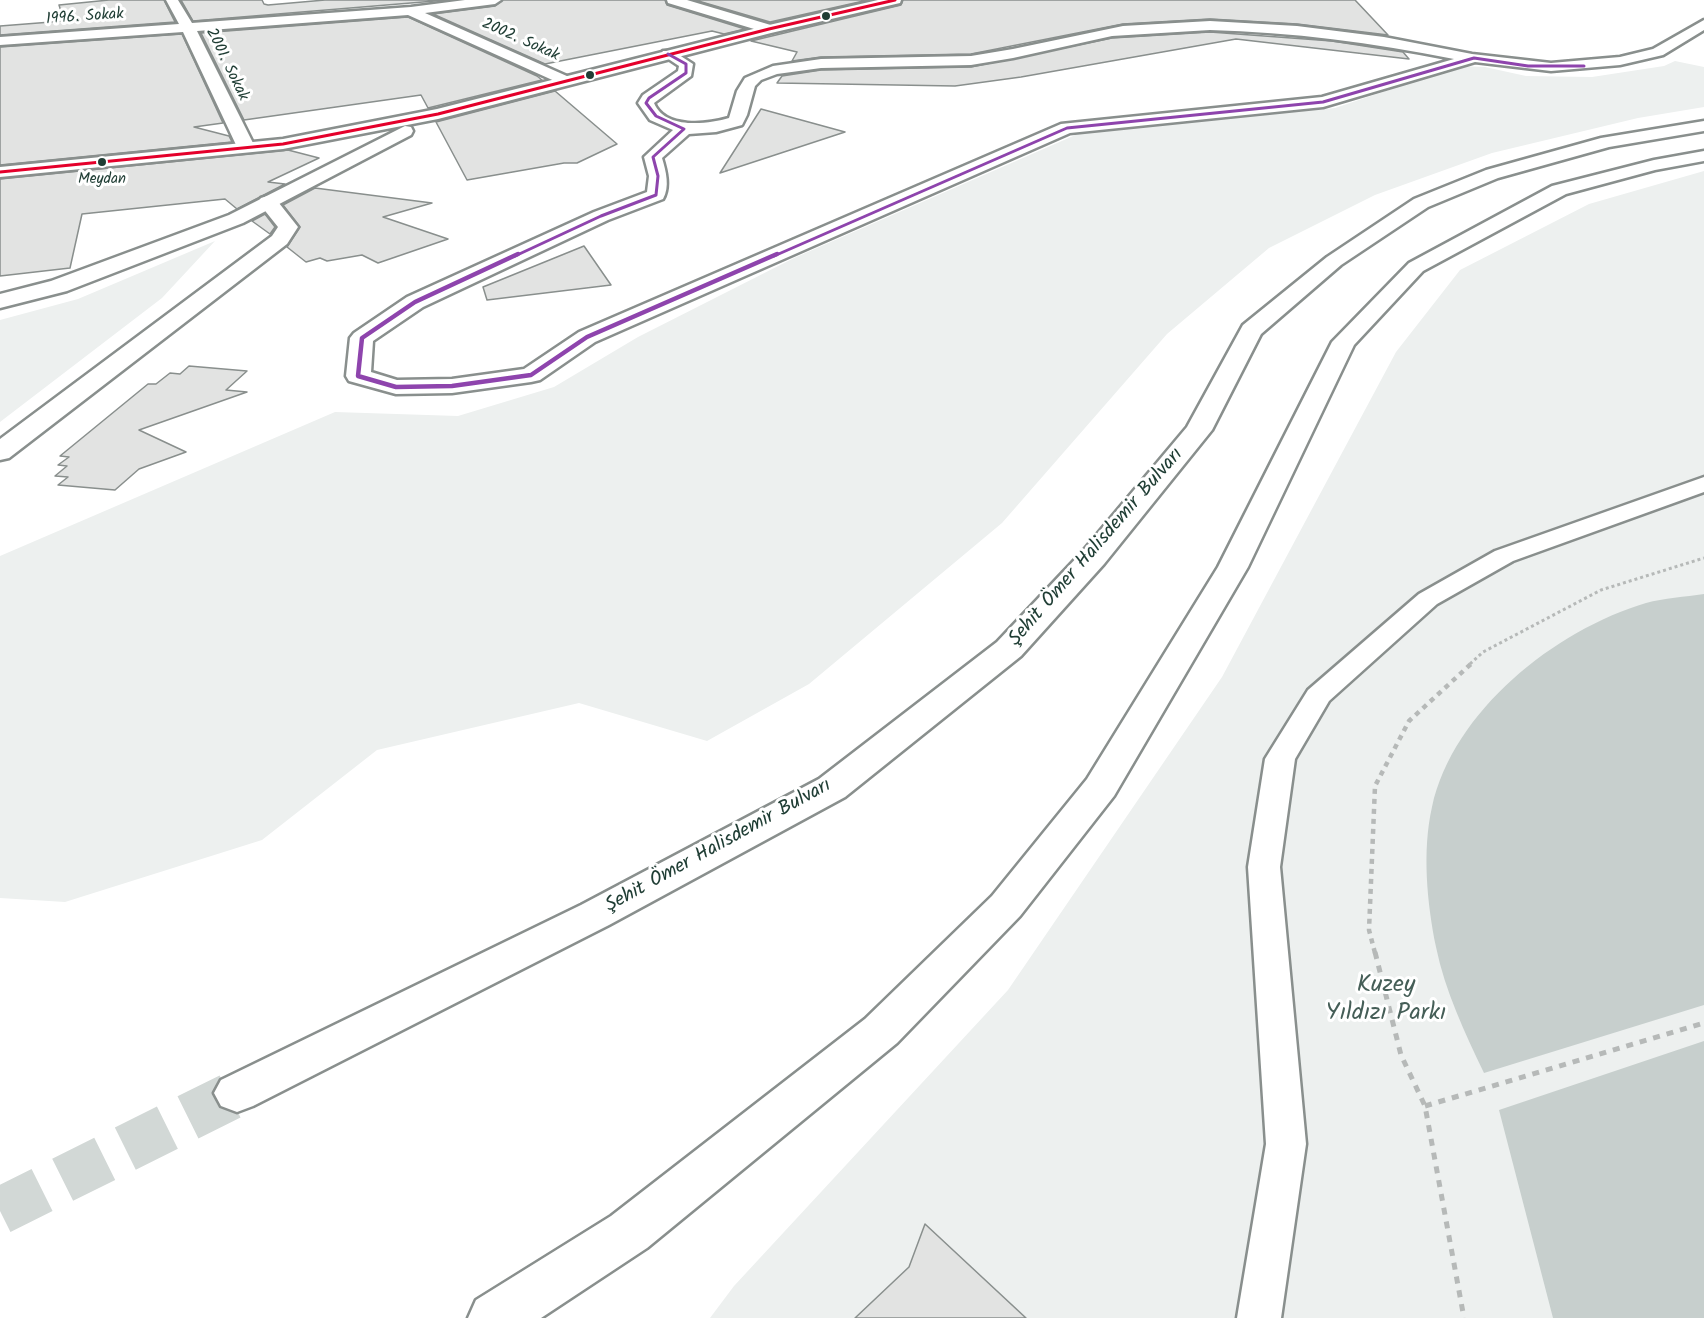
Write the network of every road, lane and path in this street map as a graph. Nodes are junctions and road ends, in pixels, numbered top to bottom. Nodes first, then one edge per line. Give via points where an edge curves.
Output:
1 (172, 0) edge
2 (399, 0) edge
3 (495, 0) edge
4 (673, 0) edge
5 (895, 0) edge
6 (870, 2) edge
7 (411, 11) junction
8 (1704, 24) edge
9 (188, 27) junction
10 (769, 29) junction
11 (0, 41) edge
12 (668, 54) junction
13 (1474, 58) junction
14 (564, 80) junction
15 (438, 114) junction
16 (1704, 126) edge
17 (684, 129) junction
18 (246, 147) junction
19 (1704, 156) edge
20 (0, 172) edge
21 (268, 202) junction
22 (0, 301) edge
23 (0, 452) edge
24 (1704, 484) edge
25 (1704, 558) edge
26 (1704, 1023) edge
27 (237, 1093) tunnel mouth
28 (1425, 1106) junction
29 (495, 1318) edge
30 (1259, 1318) edge
31 (1464, 1318) edge

1 - 9 main road, 2001. Sokak
2 - 7 main road, 2002. Sokak
3 - 7 main road, 1996. Sokak
4 - 10 main road
5 - 6 main road
6 - 10 main road
7 - 9 main road, 1996. Sokak
7 - 14 main road, 2002. Sokak
8 - 13 main road via 1659,52 1620,61 1551,67
9 - 11 main road, 1996. Sokak
9 - 18 main road, 2001. Sokak
10 - 12 main road
12 - 14 main road
12 - 17 main road via 686,64 686,73 649,98 646,108
13 - 17 main road via 1394,42 1250,27 1143,28 975,59 782,68 749,81 736,120 716,127
13 - 17 main road via 1323,102 1067,128 587,337 531,375 452,386 396,387 358,376 362,338 415,302 601,216 656,195 658,176 653,157
14 - 15 main road
15 - 18 main road via 283,144
15 - 21 main road
16 - 27 main road, Şehit Ömer Halisdemir Bulvarı via 1607,142 1492,174 1421,203 1334,261 1251,330 1199,430 1093,558 1009,649 832,788 595,915
18 - 20 main road
19 - 29 main road via 1559,190 1416,267 1344,342 1233,567 1101,787 1006,906 881,1031 629,1232
21 - 22 main road via 236,219 59,286
21 - 23 main road via 288,227 280,240
24 - 30 lane via 1504,556 1428,599 1318,696 1280,759 1264,867 1286,1144
25 - 28 path via 1601,590 1482,652 1409,721 1375,786 1369,930 1401,1055
26 - 28 path
28 - 31 path

